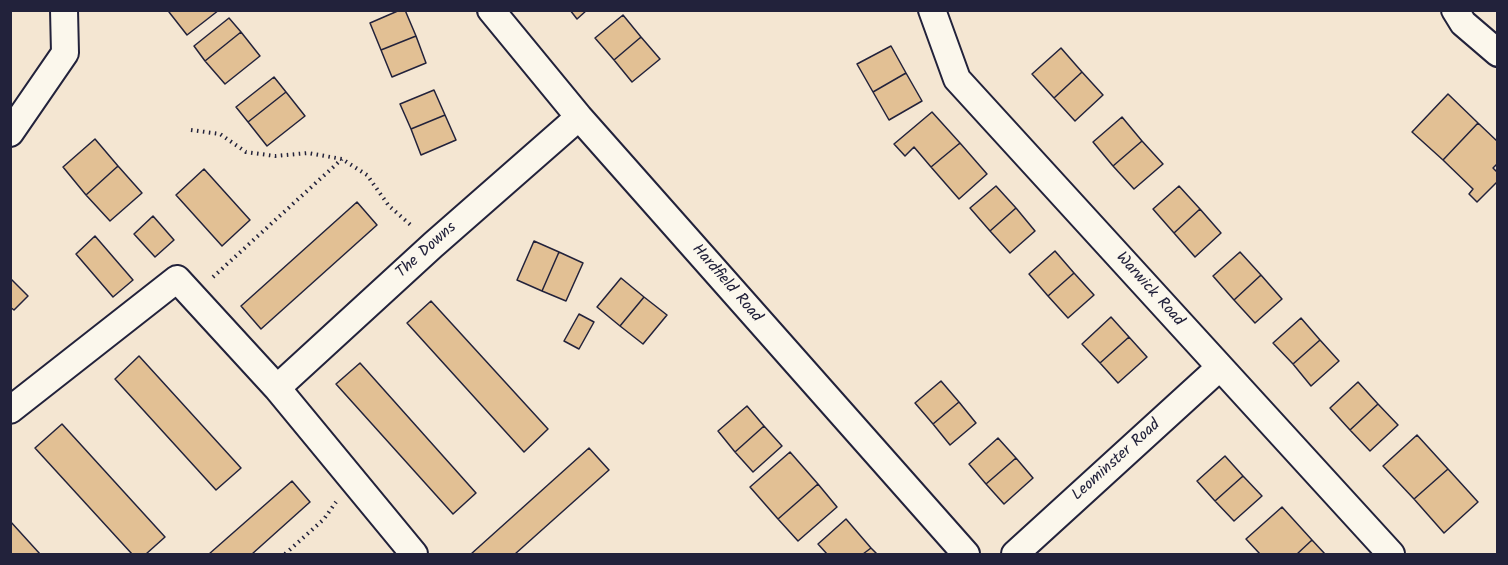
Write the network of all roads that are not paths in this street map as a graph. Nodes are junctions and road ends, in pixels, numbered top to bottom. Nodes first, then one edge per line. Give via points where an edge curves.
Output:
1 (64, 10) edge
2 (491, 10) edge
3 (932, 10) edge
4 (1455, 10) edge
5 (1497, 52) edge
6 (579, 117) junction
7 (10, 133) edge
8 (1219, 368) junction
9 (277, 388) junction
10 (10, 410) edge
11 (414, 555) edge
12 (966, 555) edge
13 (1015, 555) edge
14 (1390, 555) edge

1 - 7 street via 65,53
2 - 6 street, Hardfield Road
3 - 8 street, Warwick Road via 957,79
4 - 5 street via 1463,23
6 - 9 street, The Downs
6 - 12 street, Hardfield Road
8 - 13 street, Leominster Road
8 - 14 street, Warwick Road
9 - 10 street via 177,279
9 - 11 street

